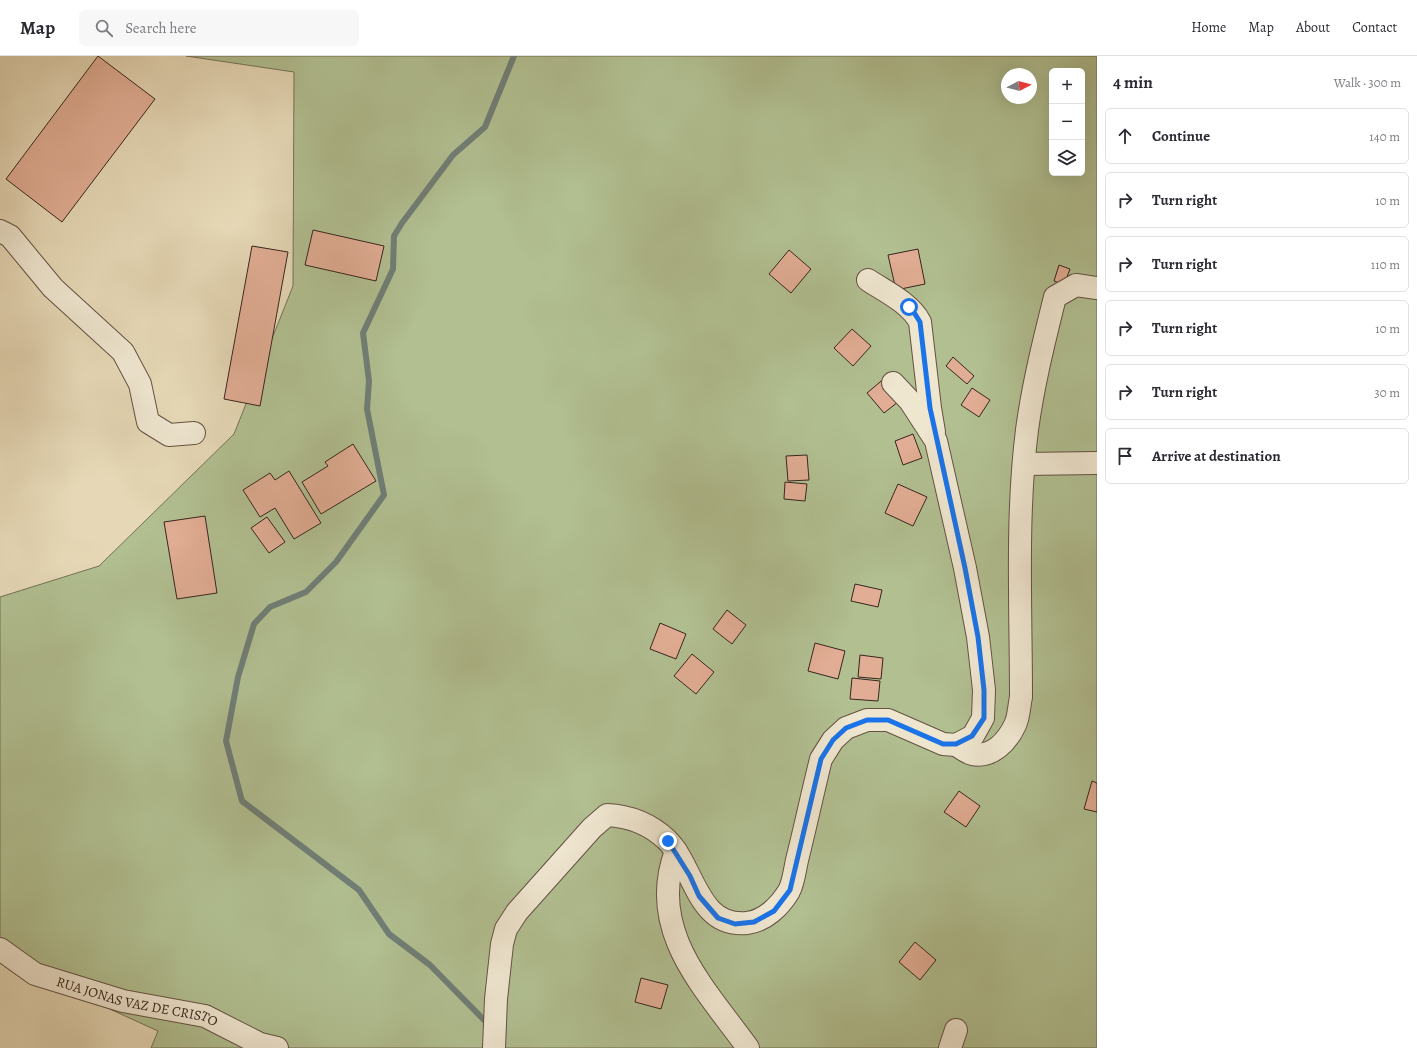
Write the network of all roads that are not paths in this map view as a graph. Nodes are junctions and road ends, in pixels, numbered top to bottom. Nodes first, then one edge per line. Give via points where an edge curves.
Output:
1 (0, 231) edge
2 (868, 280) dead end
3 (1097, 288) edge
4 (892, 383) dead end
5 (194, 433) dead end
6 (936, 441) junction
7 (1097, 463) edge
8 (1024, 464) junction
9 (956, 744) junction
10 (676, 851) junction
11 (0, 949) edge
12 (277, 1048) edge
13 (494, 1048) edge
14 (748, 1048) edge

1 - 5 street via 10,236 53,288 123,352 140,384 148,422 169,436
2 - 6 street via 909,307 920,322
3 - 8 street via 1076,285 1055,297 1036,370
4 - 6 street via 910,402
6 - 9 street via 965,568 978,637 984,690 984,718 972,736
7 - 8 street
8 - 9 street via 1021,506 1021,697 1016,724 995,751 971,754
9 - 10 street via 943,744 888,720 867,720 846,728 833,740 821,759 790,890 774,911 754,922 735,924 718,918 699,896
10 - 13 street via 654,828 620,815 607,815 592,828 517,912 506,929 496,999
10 - 14 street via 670,871 668,912 676,941 687,966
11 - 12 street, RUA JONAS VAZ DE CRISTO via 35,974 124,1001 206,1016 260,1044

